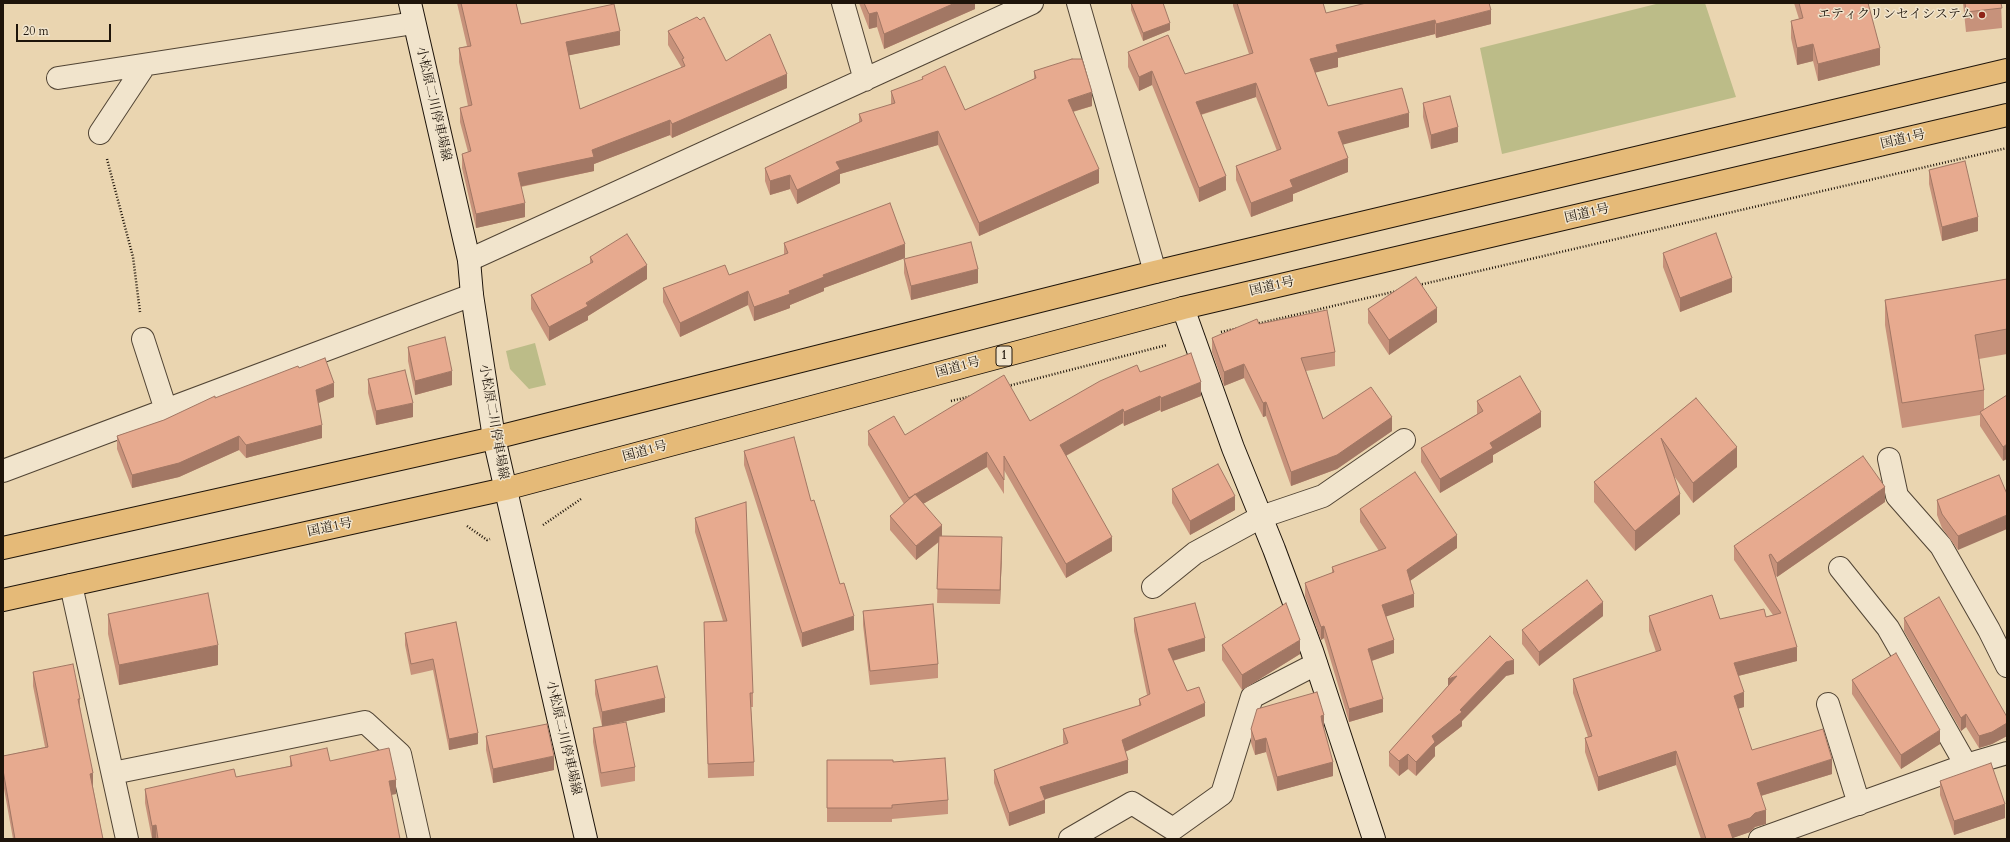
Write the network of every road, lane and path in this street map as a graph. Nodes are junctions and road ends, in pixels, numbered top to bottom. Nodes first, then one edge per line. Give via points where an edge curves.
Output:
1 (842, 3) edge
2 (1032, 3) edge
3 (1078, 3) edge
4 (412, 13) edge
5 (145, 65) junction
6 (2007, 70) edge
7 (58, 78) dead end
8 (865, 80) junction
9 (2007, 115) edge
10 (100, 133) joint
11 (2007, 148) edge
12 (469, 260) junction
13 (1155, 272) junction
14 (1418, 286) edge
15 (1403, 289) edge
16 (472, 295) junction
17 (1183, 308) junction
18 (1248, 325) edge
19 (1240, 327) edge
20 (1194, 338) junction
21 (143, 339) joint
22 (1002, 388) edge
23 (978, 394) edge
24 (948, 402) dead end
25 (166, 410) junction
26 (494, 438) junction
27 (1404, 440) dead end
28 (1889, 459) dead end
29 (3, 471) edge
30 (505, 489) junction
31 (586, 495) dead end
32 (1261, 517) junction
33 (459, 526) dead end
34 (515, 531) junction
35 (3, 548) edge
36 (1840, 568) dead end
37 (71, 585) junction
38 (1153, 587) dead end
39 (3, 600) edge
40 (1316, 664) junction
41 (2007, 666) edge
42 (1828, 704) dead end
43 (2007, 753) edge
44 (1966, 765) junction
45 (113, 773) junction
46 (1859, 804) junction
47 (1175, 834) edge
48 (127, 839) edge
49 (418, 839) edge
50 (586, 839) edge
51 (1070, 839) edge
52 (1374, 839) edge
53 (1760, 839) edge

1 - 8 street
2 - 8 street
3 - 13 street
4 - 5 street
4 - 12 street, 小松原二川停車場線
5 - 7 street
5 - 10 street
6 - 13 highway
8 - 12 street
9 - 17 highway, 国道1号 / 1
10 - 21 path via 133,257
11 - 14 path
12 - 16 street, 小松原二川停車場線
13 - 26 highway
15 - 18 path
16 - 25 street
16 - 26 street, 小松原二川停車場線
17 - 20 street
17 - 30 highway, 国道1号 / 1
19 - 20 path
20 - 22 path
20 - 32 street via 1233,448
21 - 25 street
23 - 24 path
25 - 29 street
26 - 30 street, 小松原二川停車場線
26 - 35 highway
27 - 32 street via 1323,496
28 - 41 street via 1897,496 1940,546
30 - 34 street, 小松原二川停車場線
30 - 37 highway, 国道1号 / 1
31 - 34 path via 545,524
32 - 38 street via 1195,553
32 - 40 street
33 - 34 path via 466,524 487,540
34 - 50 street, 小松原二川停車場線
36 - 44 street via 1888,628
37 - 39 highway, 国道1号 / 1
37 - 45 street
40 - 47 street via 1252,697 1222,794
40 - 52 street
42 - 46 street
43 - 44 street
44 - 46 street
45 - 48 street
45 - 49 street via 365,722 400,754
46 - 53 street
47 - 51 street via 1132,803

